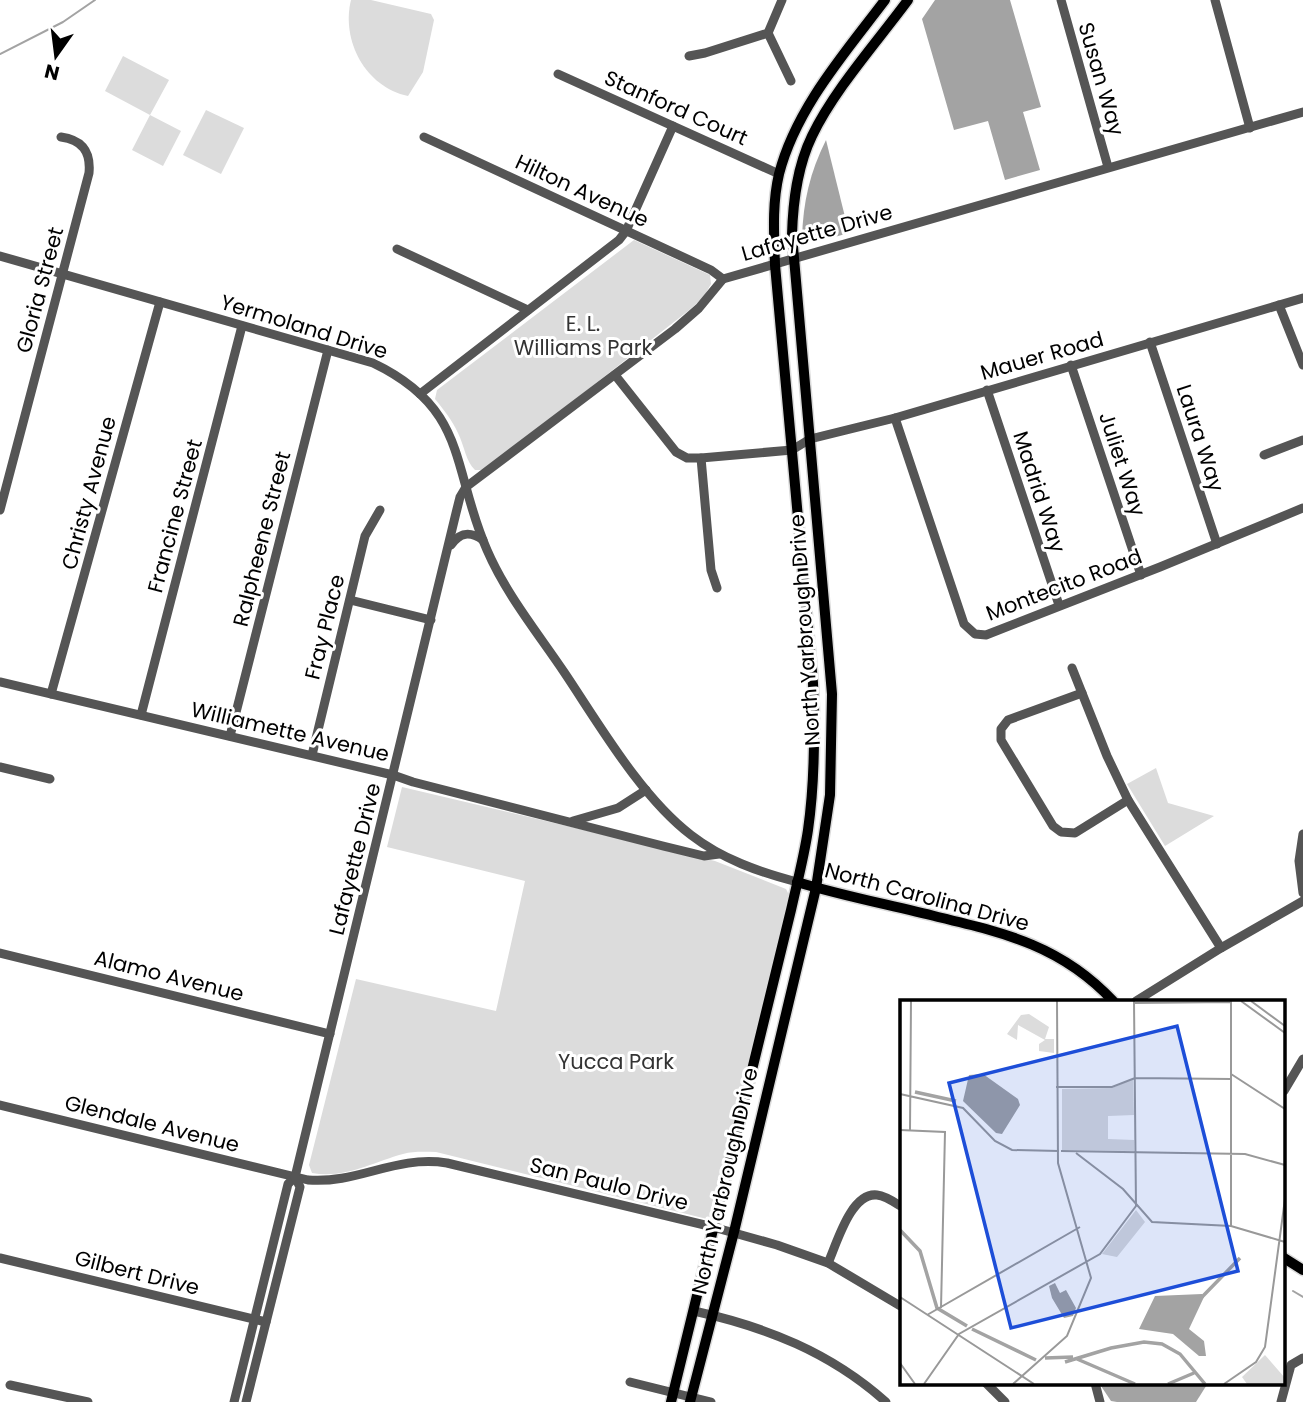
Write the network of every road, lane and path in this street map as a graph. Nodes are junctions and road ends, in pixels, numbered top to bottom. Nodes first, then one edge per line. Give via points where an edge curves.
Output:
1 (782, 0) edge
2 (885, 0) edge
3 (908, 0) edge
4 (1061, 0) edge
5 (1215, 0) edge
6 (768, 33) junction
7 (689, 56) dead end
8 (558, 74) dead end
9 (791, 81) dead end
10 (1303, 112) edge
11 (673, 126) junction
12 (1250, 128) junction
13 (61, 137) dead end
14 (424, 137) dead end
15 (1108, 167) junction
16 (779, 174) junction
17 (626, 231) junction
18 (397, 249) dead end
19 (0, 256) edge
20 (793, 259) junction
21 (775, 265) junction
22 (61, 274) junction
23 (723, 279) junction
24 (1303, 298) edge
25 (160, 302) junction
26 (1279, 305) junction
27 (528, 310) junction
28 (242, 326) junction
29 (1150, 342) junction
30 (328, 350) junction
31 (1071, 365) junction
32 (1303, 365) edge
33 (615, 375) junction
34 (987, 390) junction
35 (419, 394) junction
36 (895, 418) junction
37 (810, 439) junction
38 (1303, 440) edge
39 (792, 450) junction
40 (1264, 456) dead end
41 (701, 458) junction
42 (466, 487) junction
43 (1303, 508) edge
44 (0, 510) edge
45 (380, 510) dead end
46 (483, 540) junction
47 (1217, 544) junction
48 (448, 550) junction
49 (1140, 575) junction
50 (717, 588) dead end
51 (350, 600) junction
52 (1059, 605) junction
53 (431, 620) junction
54 (1072, 668) dead end
55 (0, 682) edge
56 (1082, 693) junction
57 (51, 694) junction
58 (141, 715) junction
59 (230, 736) junction
60 (312, 755) junction
61 (814, 762) junction
62 (832, 762) junction
63 (0, 767) edge
64 (393, 775) junction
65 (50, 779) dead end
66 (646, 790) junction
67 (1128, 800) junction
68 (571, 821) junction
69 (1303, 834) edge
70 (719, 854) junction
71 (797, 883) junction
72 (816, 888) junction
73 (1303, 893) edge
74 (1303, 901) edge
75 (1221, 948) junction
76 (0, 953) edge
77 (1112, 1000) edge
78 (1138, 1000) edge
79 (330, 1034) junction
80 (1303, 1059) edge
81 (1286, 1088) edge
82 (0, 1105) edge
83 (735, 1139) junction
84 (754, 1144) junction
85 (295, 1177) junction
86 (900, 1206) edge
87 (713, 1227) junction
88 (734, 1232) junction
89 (0, 1258) edge
90 (1286, 1259) edge
91 (828, 1263) junction
92 (1303, 1270) edge
93 (900, 1306) edge
94 (694, 1311) junction
95 (713, 1315) junction
96 (254, 1319) junction
97 (266, 1322) junction
98 (1303, 1358) edge
99 (630, 1382) dead end
100 (1286, 1382) edge
101 (987, 1384) edge
102 (1095, 1384) edge
103 (1286, 1384) edge
104 (10, 1385) dead end
105 (672, 1397) edge
106 (690, 1399) edge
107 (88, 1402) edge
108 (234, 1402) edge
109 (246, 1402) edge
110 (711, 1402) edge
111 (886, 1402) edge
112 (1005, 1402) edge
113 (1100, 1402) edge
114 (1281, 1402) edge

1 - 6 street
2 - 16 main road, North Yarbrough Drive via 808,107 790,139
3 - 20 main road, North Yarbrough Drive via 813,135 796,184
4 - 15 street, Susan Way
5 - 12 street
6 - 7 street
6 - 9 street
8 - 11 street, Stanford Court
10 - 12 street, Lafayette Drive
11 - 16 street, Stanford Court
11 - 17 street
12 - 15 street, Lafayette Drive
13 - 22 street, Gloria Street via 81,143 90,165
14 - 17 street, Hilton Avenue
15 - 20 street, Lafayette Drive
16 - 21 main road, North Yarbrough Drive via 773,223
17 - 23 street, Hilton Avenue
17 - 27 street
18 - 27 street
19 - 22 street, Yermoland Drive
20 - 21 street, Lafayette Drive
20 - 37 main road, North Yarbrough Drive
21 - 23 street, Lafayette Drive
21 - 39 main road, North Yarbrough Drive
22 - 25 street, Yermoland Drive
22 - 44 street, Gloria Street
23 - 33 street, Lafayette Drive via 699,308
24 - 26 street, Mauer Road
25 - 28 street, Yermoland Drive
25 - 57 street, Christy Avenue
26 - 29 street, Mauer Road
26 - 32 street
27 - 35 street
28 - 30 street, Yermoland Drive
28 - 58 street, Francine Street
29 - 31 street, Mauer Road
29 - 47 street, Laura Way
30 - 35 street, Yermoland Drive via 373,363
30 - 59 street, Ralpheene Street
31 - 34 street, Mauer Road
31 - 49 street, Juliet Way
33 - 41 street via 676,452
33 - 42 street, Lafayette Drive
34 - 36 street, Mauer Road
34 - 52 street, Madrid Way
35 - 42 street, Yermoland Drive via 446,427
36 - 37 street, Mauer Road
36 - 52 street, Montecito Road via 967,629 986,635
37 - 39 street, Mauer Road
37 - 62 main road, North Yarbrough Drive via 832,694
38 - 40 street
39 - 41 street
39 - 61 main road, North Yarbrough Drive via 813,682
41 - 50 street via 711,570
42 - 46 street, Yermoland Drive
42 - 48 street, Lafayette Drive
43 - 47 street, Montecito Road
45 - 51 street, Fray Place via 365,536
46 - 48 street via 462,535
46 - 66 street, Yermoland Drive via 510,593
47 - 49 street, Montecito Road
48 - 53 street, Lafayette Drive
49 - 52 street, Montecito Road
51 - 53 street
51 - 60 street, Fray Place
53 - 64 street, Lafayette Drive
54 - 56 street
55 - 57 street, Williamette Avenue
56 - 67 street
56 - 67 street via 1008,720 1001,729 1001,740 1061,832 1075,833
57 - 58 street, Williamette Avenue
58 - 59 street, Williamette Avenue
59 - 60 street, Williamette Avenue
60 - 64 street, Williamette Avenue
61 - 62 main road
61 - 71 main road, North Yarbrough Drive
62 - 72 main road, North Yarbrough Drive
63 - 65 street
64 - 68 street, Williamette Avenue
64 - 79 street, Lafayette Drive
66 - 68 street, Williamette Avenue via 618,808
66 - 70 street, Yermoland Drive via 680,827
67 - 75 street
68 - 70 street, Williamette Avenue via 694,854
69 - 73 street via 1299,877
70 - 71 street, Williamette Avenue
71 - 72 main road, North Carolina Drive
71 - 83 main road, North Yarbrough Drive
72 - 77 main road, North Carolina Drive via 1013,936 1063,960
72 - 84 main road, North Yarbrough Drive
74 - 75 street
75 - 78 street
76 - 79 street, Alamo Avenue
79 - 85 street, Lafayette Drive
80 - 81 street
82 - 85 street, Glendale Avenue
83 - 84 main road
83 - 87 main road, North Yarbrough Drive
84 - 88 main road, North Yarbrough Drive
85 - 87 street, San Paulo Drive via 345,1180 395,1164 433,1161
85 - 96 street, Lafayette Drive via 288,1184
85 - 97 street, Lafayette Drive via 300,1187
86 - 91 street via 880,1195 860,1199
87 - 88 street, San Paulo Drive
87 - 94 main road, North Yarbrough Drive
88 - 91 street, San Paulo Drive
88 - 95 main road, North Yarbrough Drive
89 - 96 street, Gilbert Drive
90 - 92 main road
91 - 93 street, San Paulo Drive
94 - 95 street
94 - 105 main road, North Yarbrough Drive
95 - 106 main road, North Yarbrough Drive
95 - 111 street via 808,1348 842,1367
96 - 97 street, Gilbert Drive
96 - 108 street, Lafayette Drive
97 - 109 street, Lafayette Drive
98 - 100 street via 1289,1370
99 - 105 street
101 - 112 street
102 - 113 street
103 - 114 street
104 - 107 street
105 - 106 street
106 - 110 street

